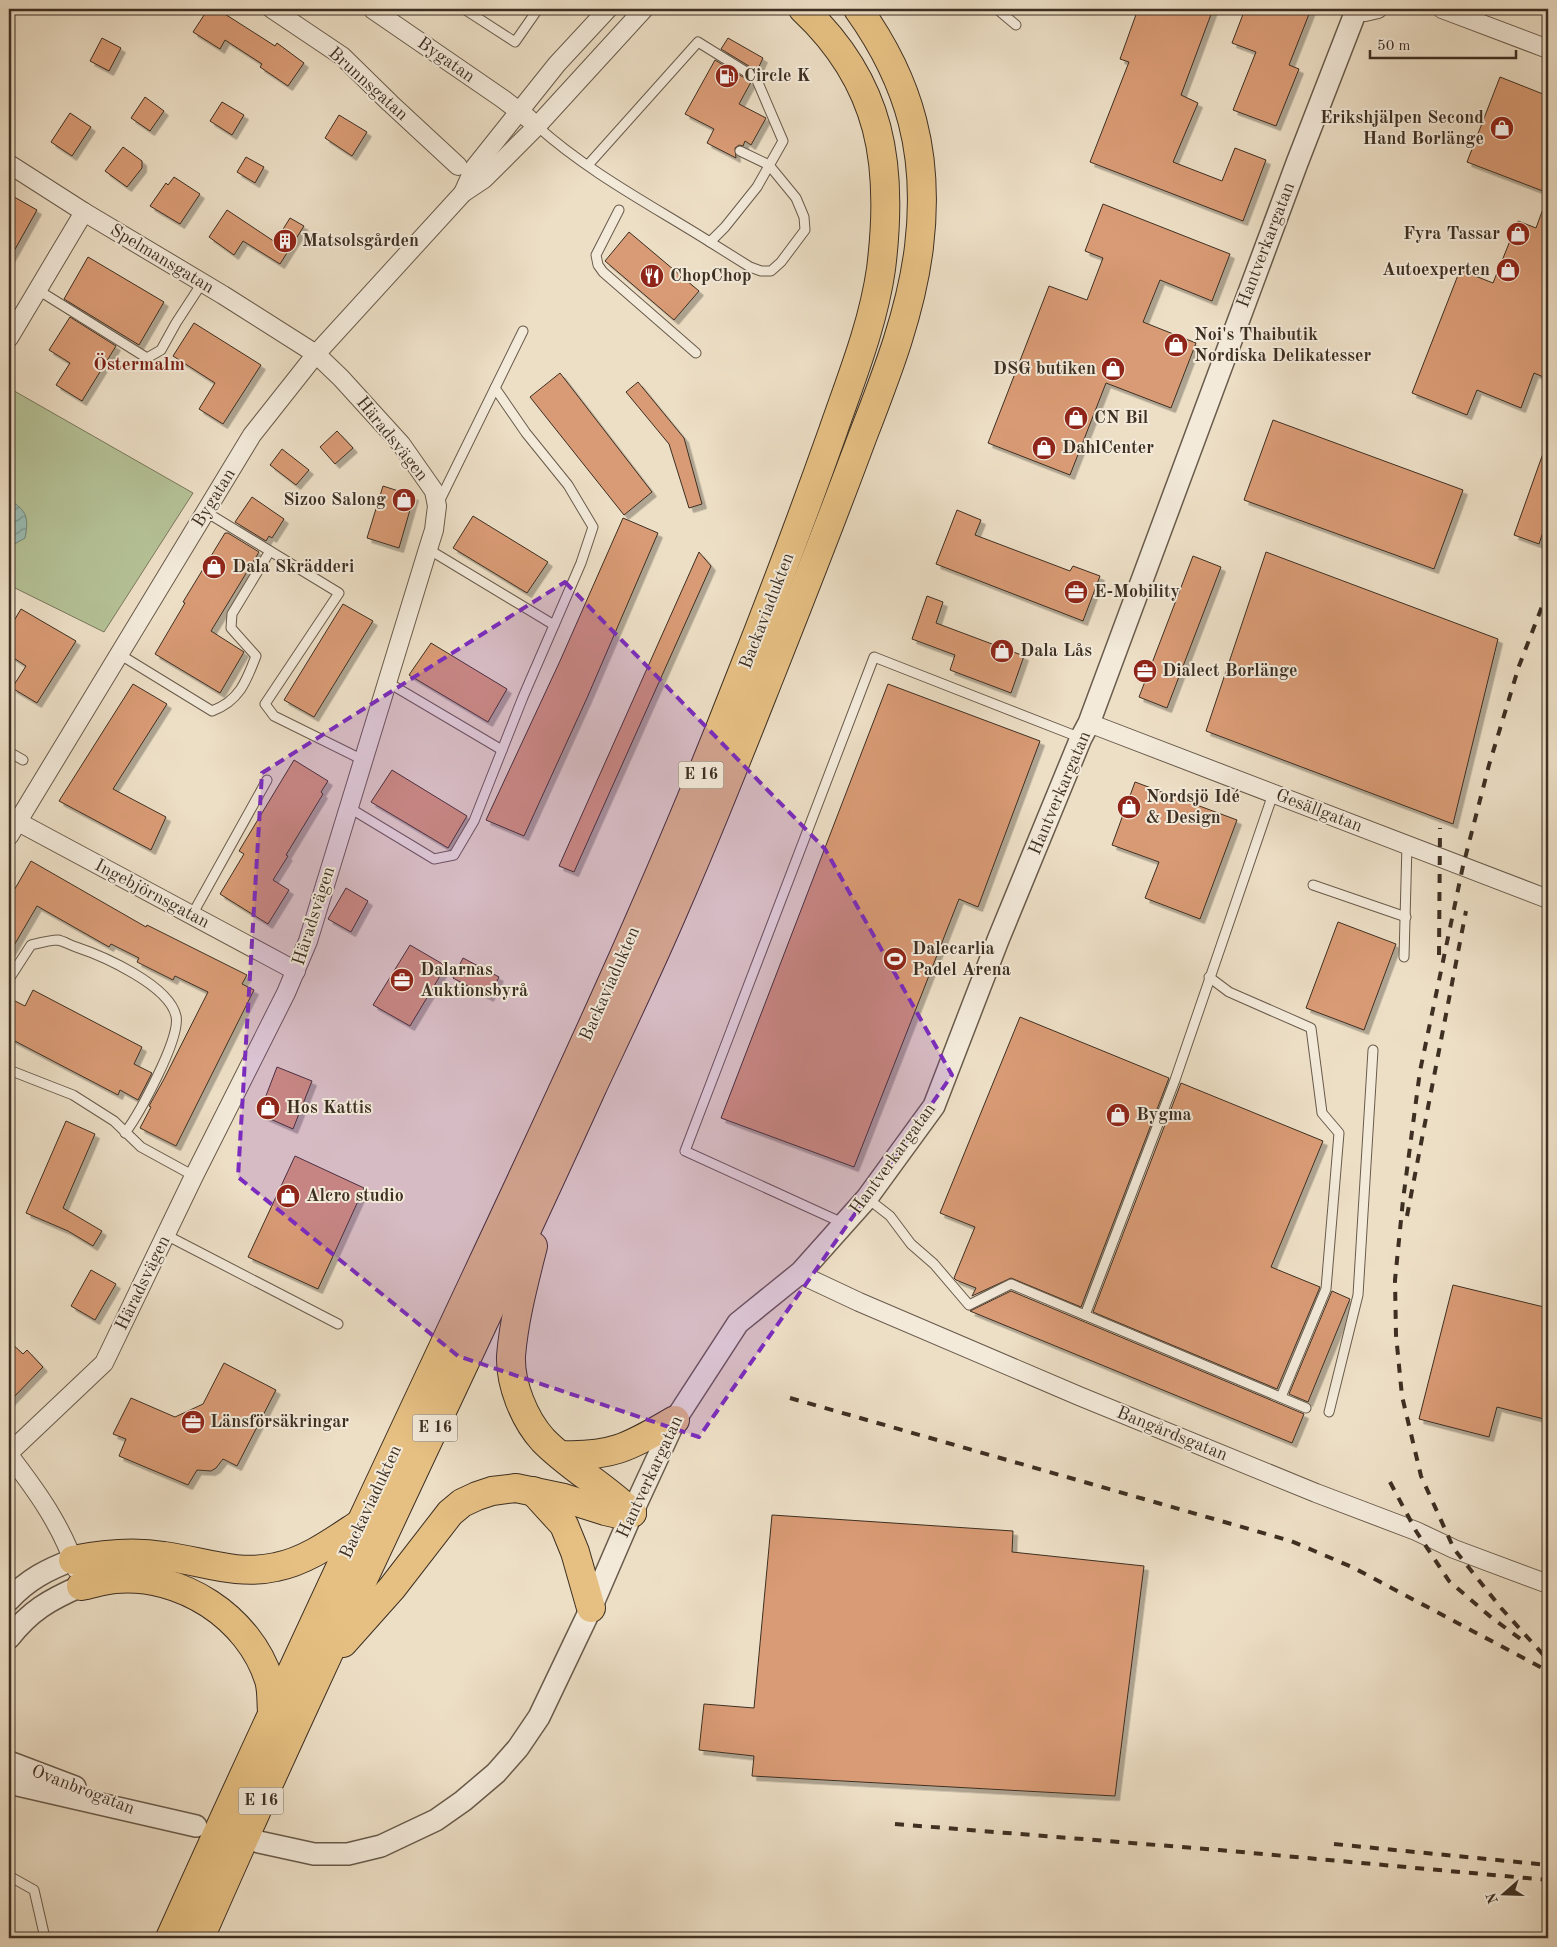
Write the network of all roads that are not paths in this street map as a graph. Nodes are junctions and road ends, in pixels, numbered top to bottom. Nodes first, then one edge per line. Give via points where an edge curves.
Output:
1 (272, 9) edge
2 (464, 9) edge
3 (538, 9) edge
4 (608, 9) edge
5 (644, 9) edge
6 (803, 9) edge
7 (858, 9) edge
8 (997, 9) edge
9 (1378, 9) edge
10 (1442, 9) edge
11 (376, 10) edge
12 (1354, 10) edge
13 (1016, 25) dead end
14 (1548, 49) edge
15 (519, 112) junction
16 (537, 126) junction
17 (740, 150) dead end
18 (9, 164) edge
19 (588, 165) junction
20 (769, 165) junction
21 (458, 166) dead end
22 (463, 193) junction
23 (619, 210) dead end
24 (84, 212) junction
25 (710, 242) junction
26 (202, 283) junction
27 (38, 290) junction
28 (524, 331) dead end
29 (9, 338) edge
30 (696, 353) dead end
31 (316, 354) junction
32 (495, 388) junction
33 (436, 506) junction
34 (206, 512) junction
35 (428, 549) junction
36 (270, 551) junction
37 (554, 625) junction
38 (119, 654) junction
39 (387, 682) junction
40 (1085, 731) junction
41 (502, 750) junction
42 (9, 752) edge
43 (23, 760) dead end
44 (363, 760) junction
45 (267, 780) dead end
46 (1273, 794) junction
47 (348, 807) junction
48 (12, 825) edge
49 (1407, 844) junction
50 (1313, 885) dead end
51 (1548, 899) edge
52 (192, 915) junction
53 (1406, 917) junction
54 (1404, 957) dead end
55 (296, 971) junction
56 (1210, 977) junction
57 (9, 979) edge
58 (1373, 1050) dead end
59 (9, 1070) edge
60 (125, 1133) junction
61 (194, 1176) junction
62 (546, 1191) junction
63 (867, 1198) junction
64 (845, 1224) junction
65 (166, 1235) junction
66 (802, 1272) junction
67 (1085, 1315) junction
68 (338, 1324) dead end
69 (1281, 1397) junction
70 (1306, 1408) dead end
71 (1330, 1412) dead end
72 (675, 1420) junction
73 (9, 1454) edge
74 (561, 1455) junction
75 (533, 1492) junction
76 (632, 1513) junction
77 (361, 1523) junction
78 (73, 1560) junction
79 (1548, 1584) edge
80 (81, 1586) junction
81 (9, 1600) edge
82 (591, 1608) junction
83 (9, 1638) edge
84 (324, 1665) junction
85 (272, 1711) junction
86 (9, 1767) edge
87 (196, 1826) dead end
88 (259, 1842) dead end
89 (9, 1876) edge
90 (45, 1938) edge
91 (170, 1938) edge
92 (200, 1938) edge

1 - 21 street, Brunnsgatan via 342,56
2 - 3 lane via 515,42
4 - 15 street, Bygatan via 557,64
5 - 16 street, Bygatan
6 - 77 highway, Backaviadukten / E 16 via 836,42 855,73 871,107 881,143 885,216 880,272 864,341 792,548 652,894
7 - 62 highway, Backaviadukten / E 16 via 902,84 914,120 920,155 923,198 919,249 908,304 886,374 818,557 744,740 675,907
8 - 13 lane
9 - 12 street
10 - 14 street
11 - 15 street, Bygatan
12 - 40 street, Hantverkargatan
15 - 16 street, Bygatan
15 - 22 street, Bygatan via 474,168
16 - 19 lane via 556,144
16 - 22 street, Bygatan via 484,179
17 - 20 lane
18 - 24 street, Spelmansgatan
19 - 20 lane via 698,42 756,78 783,141
19 - 25 lane
20 - 25 lane via 757,187
20 - 25 lane via 796,198 804,218 805,230 781,262 771,271 761,271
22 - 31 street, Bygatan
23 - 30 lane via 596,256 598,265
24 - 26 street, Spelmansgatan
24 - 27 street
26 - 27 lane via 161,350 146,358
26 - 31 street, Spelmansgatan
27 - 29 street
28 - 32 lane
31 - 33 street, Häradsvägen via 401,444 434,490
31 - 34 street, Bygatan via 252,436
32 - 33 lane
32 - 37 lane via 568,485 594,527
33 - 35 street, Häradsvägen
34 - 36 lane
34 - 38 street, Bygatan
35 - 37 lane
35 - 39 street, Häradsvägen
36 - 38 lane via 232,614 231,628 256,656 238,693 226,706 212,711
36 - 44 lane via 339,593 265,704 274,716
37 - 41 lane
38 - 48 street, Bygatan
39 - 41 lane
39 - 44 street, Häradsvägen
40 - 46 street, Gesällgatan
40 - 63 street, Hantverkargatan via 998,940 934,1106
40 - 64 lane via 874,657 685,1151
41 - 47 lane via 474,821 454,855 434,859
42 - 43 lane
44 - 47 street, Häradsvägen
45 - 52 lane
46 - 49 street, Gesällgatan
46 - 56 lane
47 - 55 street, Häradsvägen
48 - 52 street, Ingebjörnsgatan
49 - 51 street, Gesällgatan
49 - 53 lane
50 - 53 lane
52 - 55 street, Ingebjörnsgatan
53 - 54 lane
55 - 61 street, Häradsvägen
56 - 67 lane via 1175,1080
56 - 69 lane via 1229,992 1311,1028 1322,1113 1339,1133 1326,1289
57 - 60 lane via 31,945 58,940 101,955 164,995 176,1016 172,1046 139,1113
58 - 71 lane via 1358,1296
59 - 60 lane via 73,1095 114,1121
60 - 61 lane via 141,1147
61 - 65 street, Häradsvägen
62 - 74 highway via 522,1292 511,1357 518,1398 529,1420
62 - 84 highway, Backaviadukten / E 16
63 - 64 street, Hantverkargatan
63 - 67 lane via 890,1216 911,1244 934,1264 968,1305 1011,1284
64 - 66 street, Hantverkargatan
65 - 68 lane
65 - 73 street, Häradsvägen via 104,1362
66 - 72 street, Hantverkargatan via 738,1323
66 - 79 street, Bangårdsgatan via 859,1302 1079,1396
67 - 69 lane
69 - 70 lane
72 - 74 highway via 610,1453
72 - 76 street, Hantverkargatan
73 - 78 street via 52,1515
74 - 76 highway
75 - 76 highway via 564,1498 605,1512
75 - 82 highway via 564,1525
75 - 84 highway via 516,1488 492,1491 462,1503 450,1513 392,1588
76 - 82 street, Hantverkargatan
77 - 78 highway via 294,1561 261,1570 223,1568 163,1556 133,1554 103,1554
77 - 85 highway, Backaviadukten / E 16
78 - 80 street
78 - 81 street via 35,1577
80 - 83 street via 41,1606 22,1620
80 - 85 highway via 115,1579 138,1579 189,1593 213,1606 248,1638 260,1657 269,1682
82 - 88 street, Hantverkargatan via 539,1717 496,1773 463,1801 436,1820 381,1846 348,1854 314,1854
84 - 92 highway, Backaviadukten / E 16
85 - 91 highway, Backaviadukten / E 16
86 - 87 street, Ovanbrogatan via 157,1817
89 - 90 lane via 34,1890

